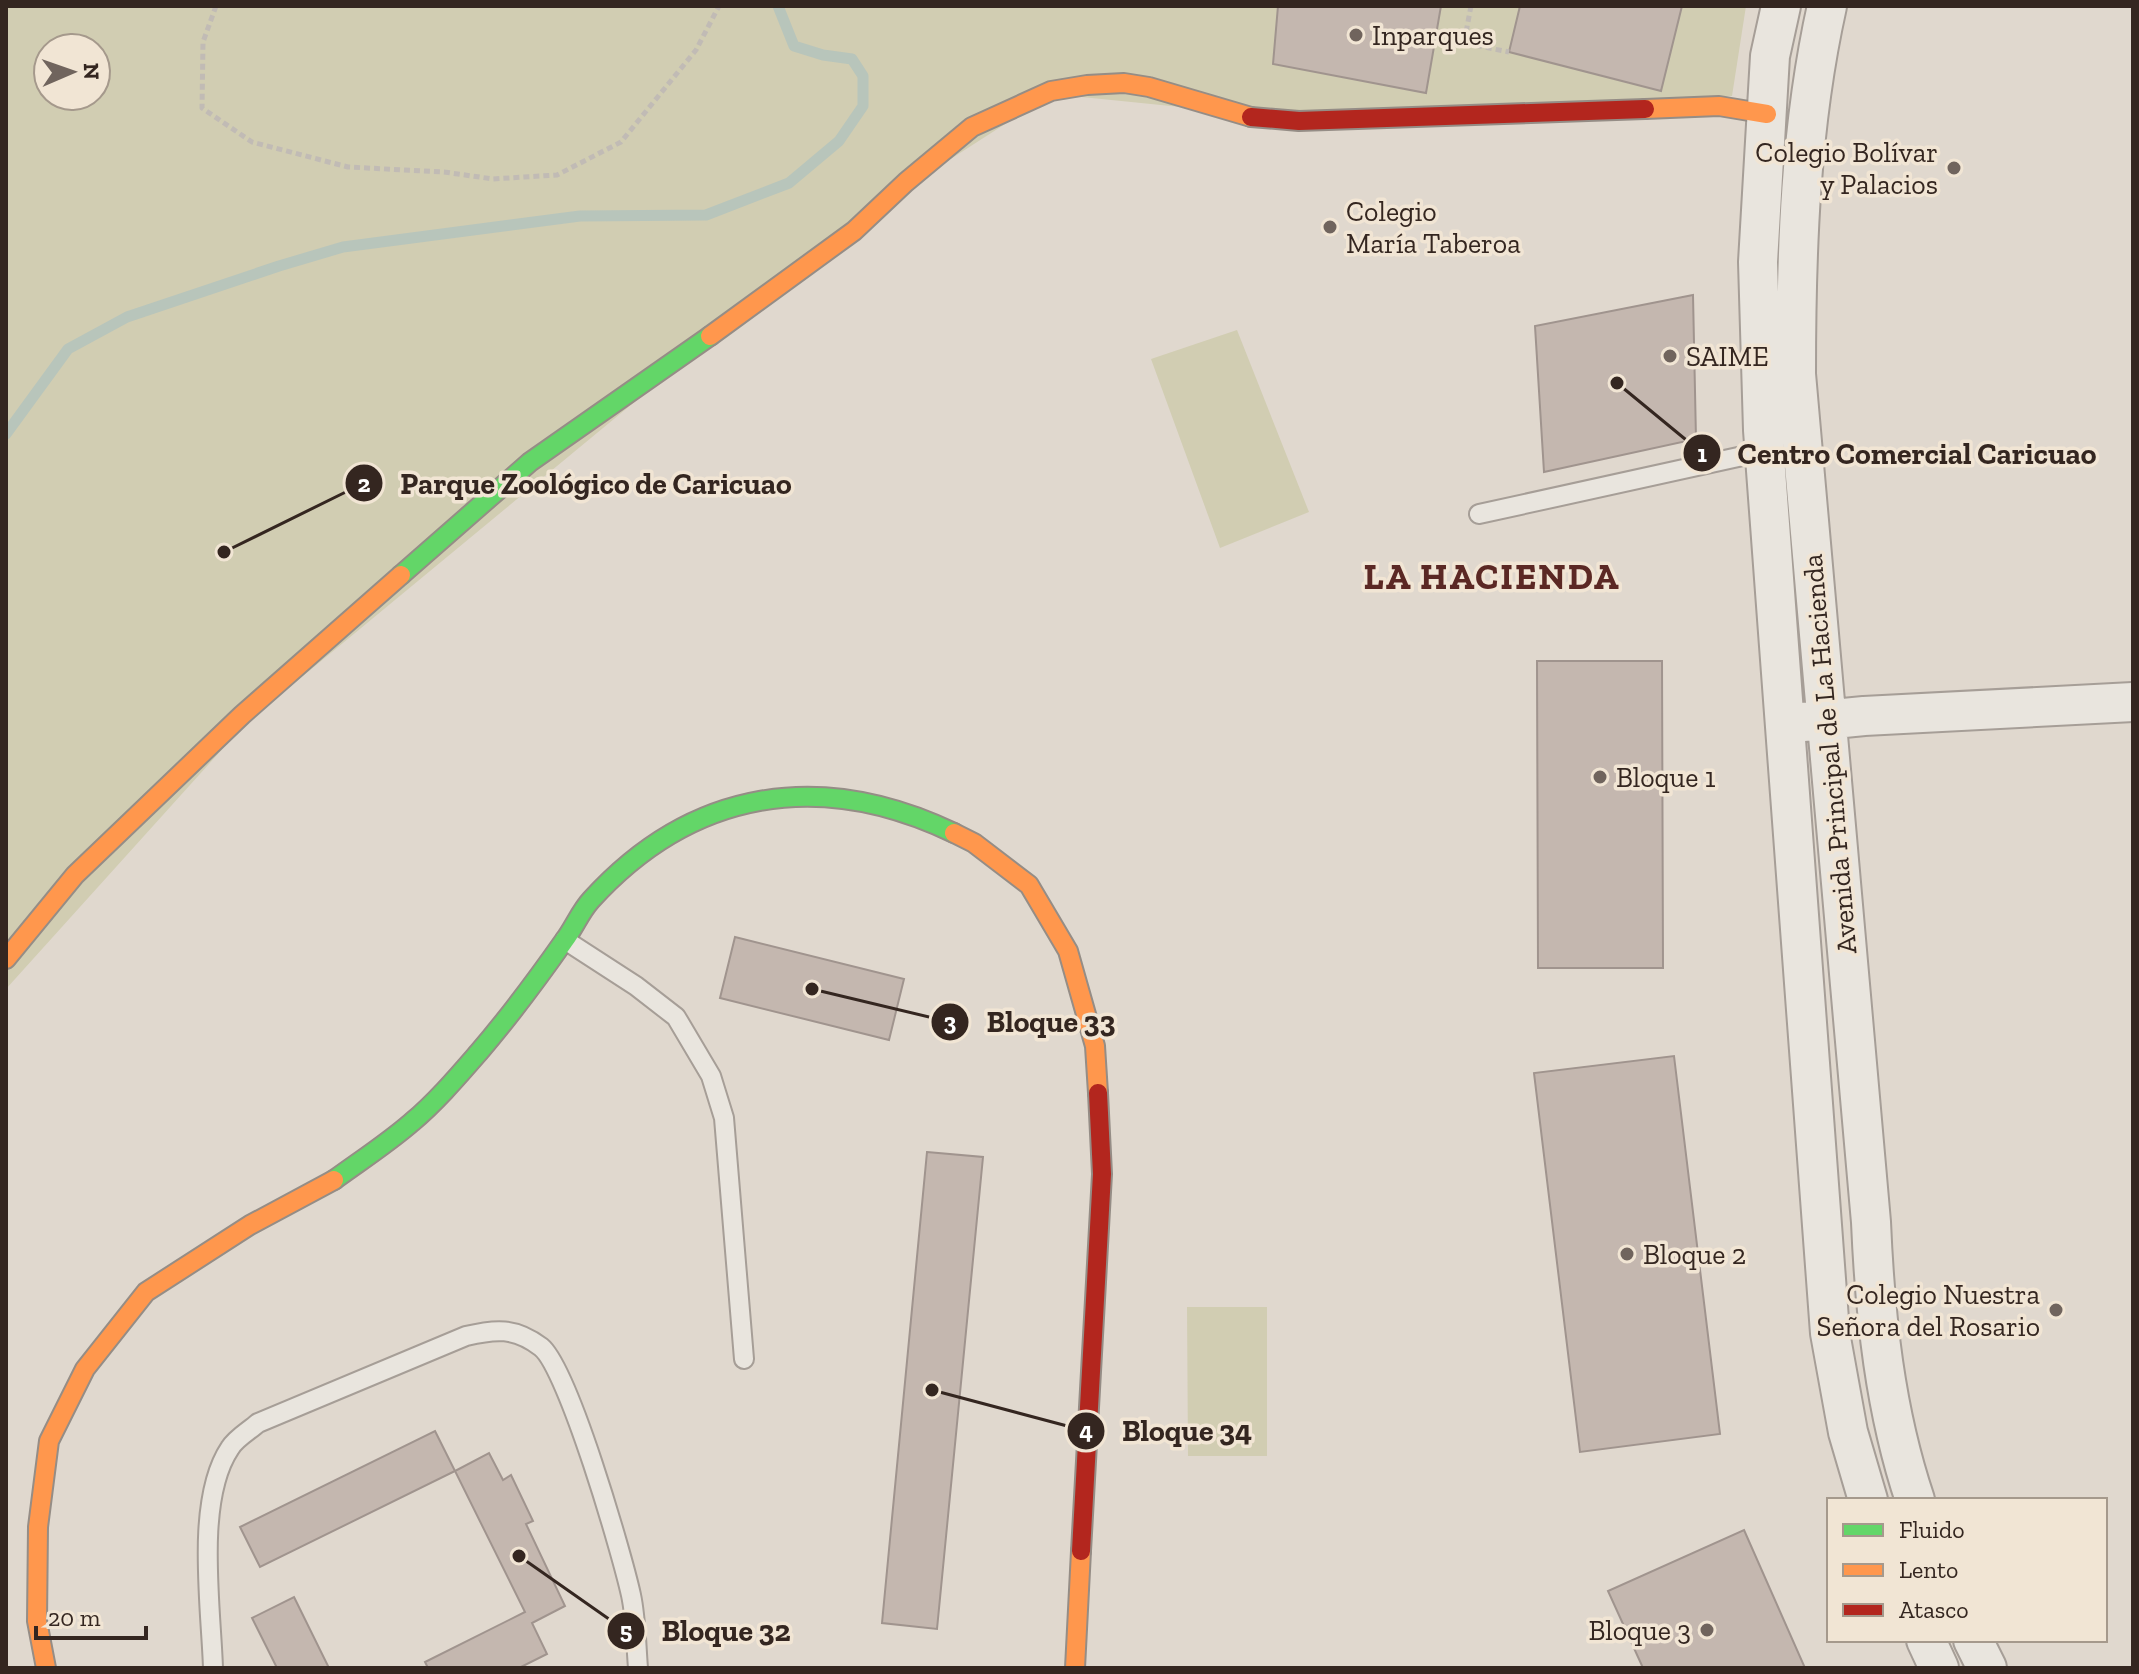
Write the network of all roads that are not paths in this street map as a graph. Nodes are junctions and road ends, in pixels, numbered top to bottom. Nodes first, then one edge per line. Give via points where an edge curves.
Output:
1 (1781, 6) edge
2 (1827, 6) edge
3 (1767, 114) junction
4 (1783, 447) junction
5 (1479, 514) dead end
6 (2133, 702) edge
7 (1826, 720) junction
8 (1784, 725) junction
9 (565, 940) junction
10 (6, 959) edge
11 (744, 1359) dead end
12 (1867, 1498) edge
13 (1914, 1498) edge
14 (1927, 1642) edge
15 (1974, 1642) edge
16 (46, 1668) edge
17 (213, 1668) edge
18 (638, 1668) edge
19 (1075, 1668) edge
20 (1939, 1668) edge
21 (1987, 1668) edge

1 - 3 street, Avenida Principal de La Hacienda via 1770,56
2 - 4 street, Avenida Principal de La Hacienda via 1813,67 1796,258 1796,374
3 - 4 street, Avenida Principal de La Hacienda via 1758,262
3 - 10 street via 1719,106 1299,121 1256,118 1124,83 1051,91 972,127 854,231 530,462 242,715 75,875
4 - 5 lane
4 - 7 street, Avenida Principal de La Hacienda
4 - 8 street, Avenida Principal de La Hacienda
6 - 7 street
7 - 8 street
7 - 13 street, Avenida Principal de La Hacienda via 1875,1306 1895,1429
8 - 12 street, Avenida Principal de La Hacienda via 1830,1333 1848,1432
9 - 11 lane via 676,1017 711,1076 724,1118
9 - 16 street via 480,1051 414,1121 335,1179 250,1225 146,1292 85,1369 49,1441 38,1527 37,1621
9 - 19 street via 588,903 628,862 674,830 764,798 868,802 918,816 974,843 1029,885 1068,951 1095,1046 1102,1174
14 - 20 street
15 - 21 street
17 - 18 lane via 210,1501 231,1446 258,1423 466,1336 497,1329 543,1349 560,1375 631,1596

